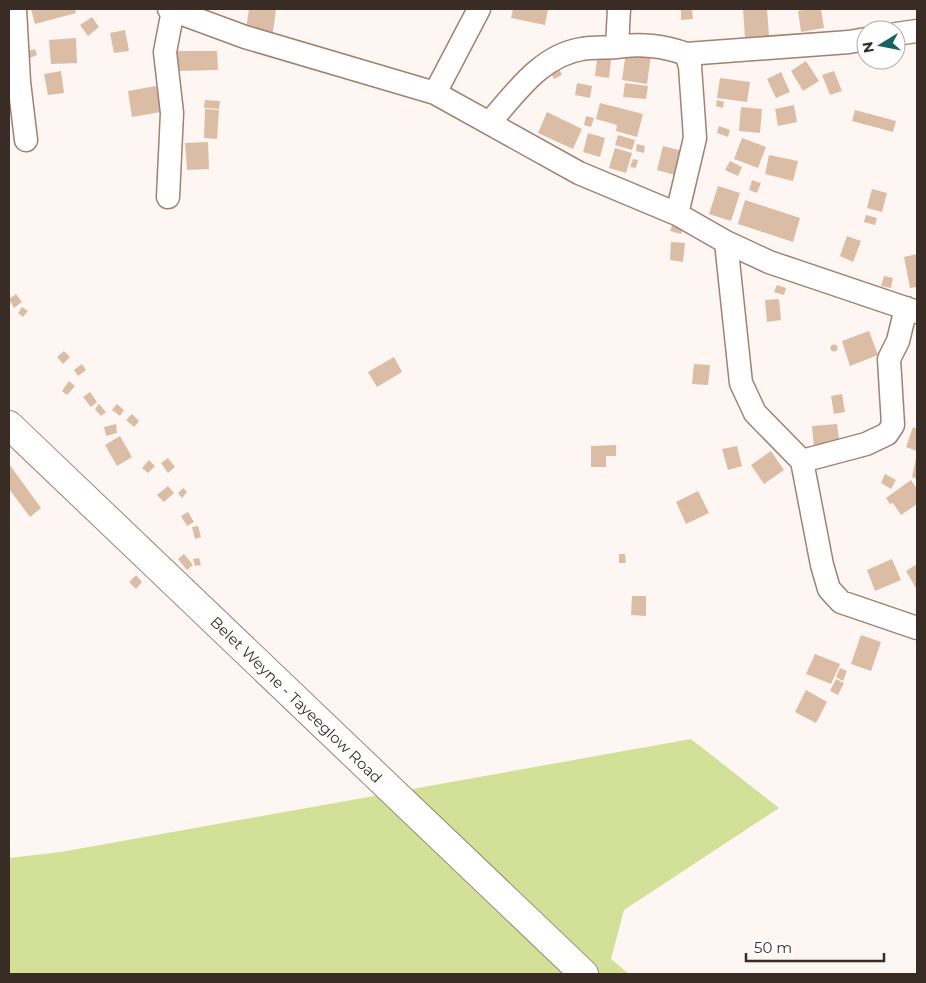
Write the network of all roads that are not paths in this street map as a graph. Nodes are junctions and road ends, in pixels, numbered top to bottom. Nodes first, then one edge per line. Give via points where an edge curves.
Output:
1 (15, 9) edge
2 (479, 9) edge
3 (618, 9) edge
4 (171, 10) edge
5 (210, 15) edge
6 (856, 41) edge
7 (617, 47) junction
8 (686, 54) junction
9 (435, 93) junction
10 (489, 123) junction
11 (26, 140) dead end
12 (168, 197) dead end
13 (677, 214) junction
14 (726, 242) junction
15 (912, 310) edge
16 (9, 425) edge
17 (802, 462) junction
18 (917, 628) edge
19 (584, 974) edge

1 - 11 street
2 - 9 street
3 - 7 street
4 - 5 street
4 - 12 street via 165,52 172,113
5 - 9 street via 245,37
6 - 8 street
7 - 8 street via 631,44
7 - 10 street via 581,49 559,56 536,72
8 - 13 street via 690,66 696,138
9 - 10 street
10 - 13 street via 578,173
13 - 14 street
14 - 15 street via 769,262
14 - 17 street via 741,383 755,413
15 - 17 street via 890,359 893,425 888,434 866,444
16 - 19 main road, Belet Weyne - Tayeeglow Road
17 - 18 street via 828,589 841,602

